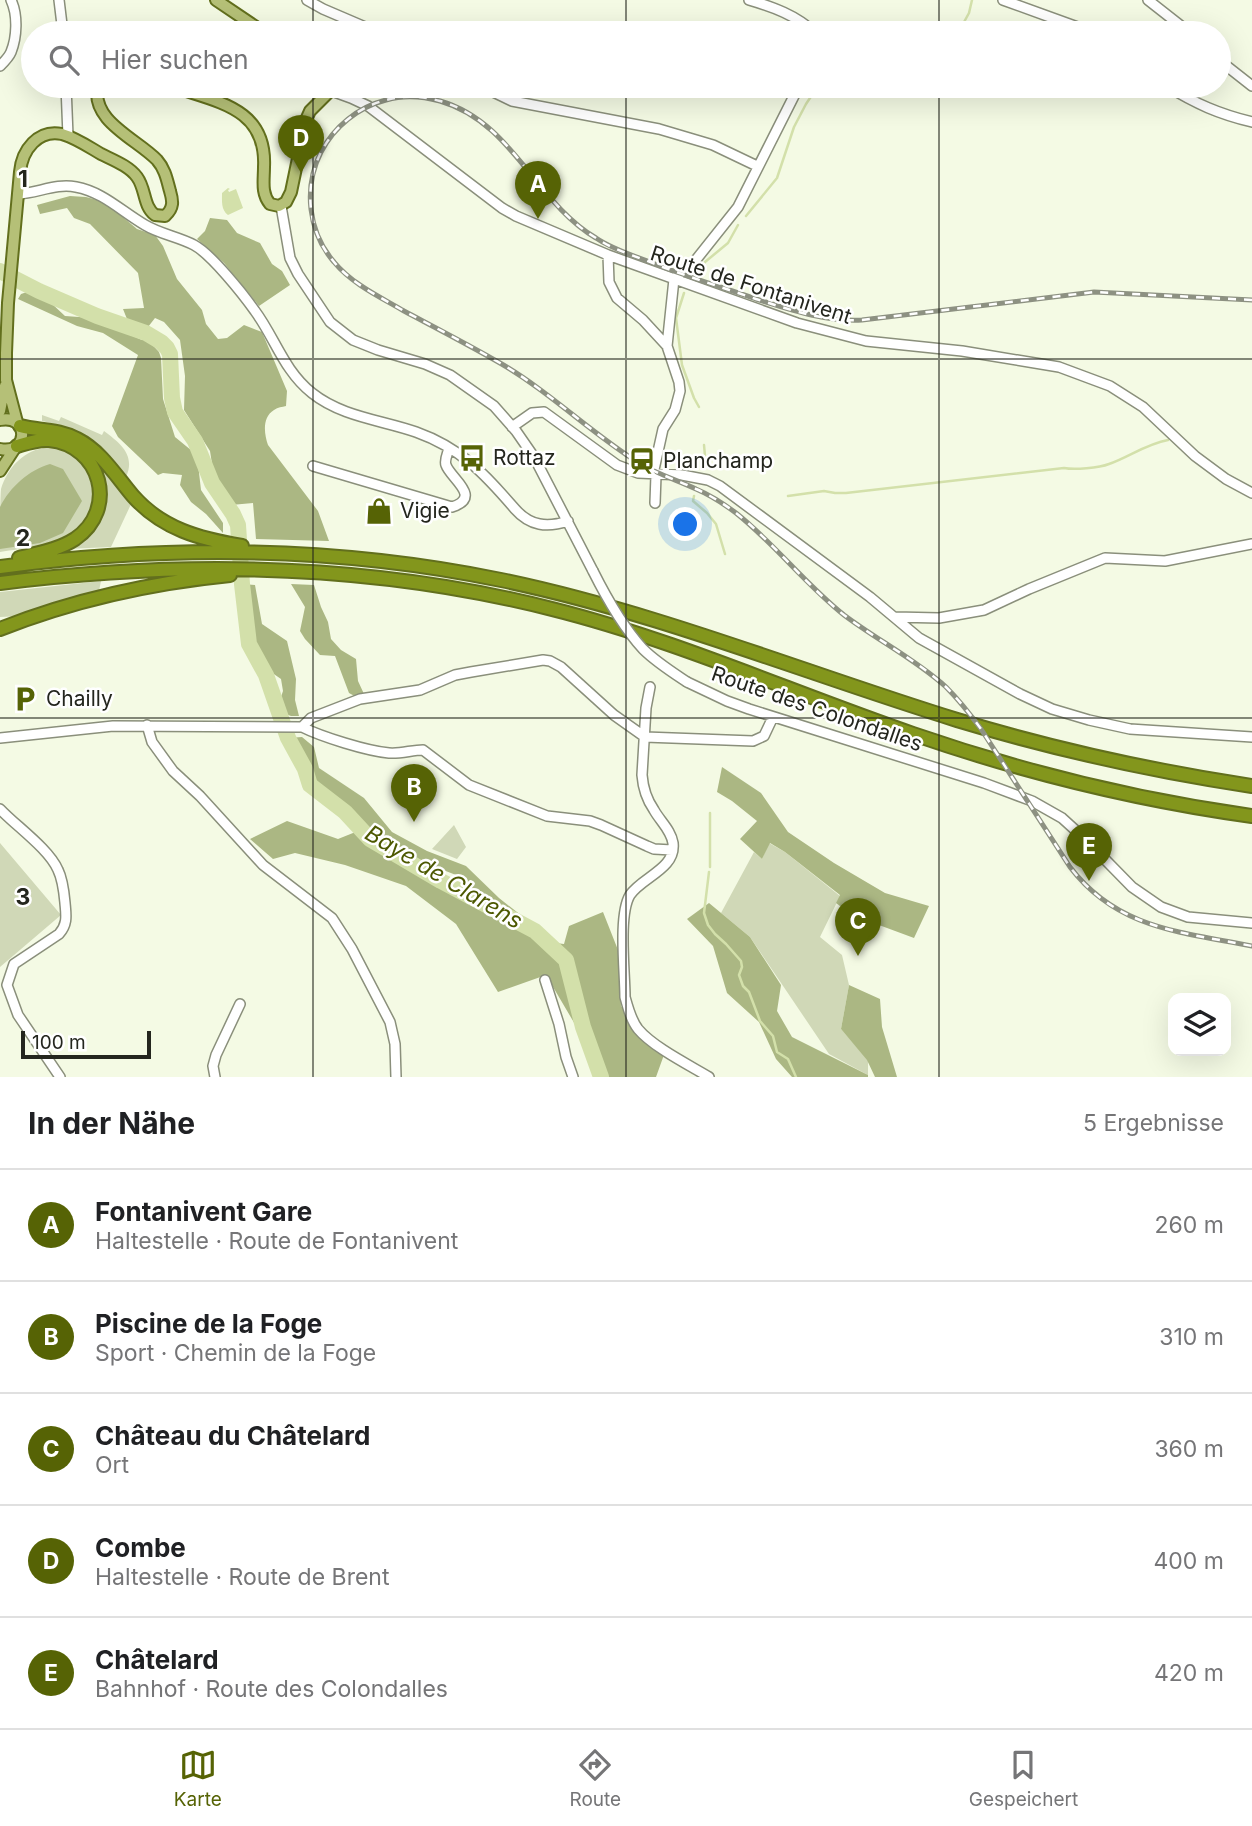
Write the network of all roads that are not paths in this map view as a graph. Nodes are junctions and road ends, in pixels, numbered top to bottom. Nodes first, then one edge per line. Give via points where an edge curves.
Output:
1 (11, 0) edge
2 (59, 0) edge
3 (216, 0) edge
4 (307, 0) edge
5 (748, 0) edge
6 (1003, 0) edge
7 (1148, 0) edge
8 (62, 21) edge
9 (247, 21) edge
10 (351, 21) edge
11 (800, 21) edge
12 (1061, 21) edge
13 (1175, 21) edge
14 (0, 66) edge
15 (1231, 69) edge
16 (1252, 86) edge
17 (66, 98) edge
18 (98, 98) edge
19 (205, 98) edge
20 (321, 98) edge
21 (353, 98) edge
22 (506, 98) edge
23 (793, 98) edge
24 (1186, 98) edge
25 (1252, 122) edge
26 (68, 136) junction
27 (757, 166) junction
28 (18, 194) junction
29 (281, 206) junction
30 (608, 255) junction
31 (674, 279) junction
32 (5, 295) edge
33 (667, 346) junction
34 (6, 380) junction
35 (0, 411) edge
36 (0, 420) edge
37 (18, 424) junction
38 (512, 426) junction
39 (16, 447) junction
40 (449, 448) junction
41 (0, 449) edge
42 (313, 466) dead end
43 (0, 471) edge
44 (654, 475) junction
45 (1252, 493) edge
46 (655, 503) dead end
47 (568, 521) junction
48 (1252, 544) edge
49 (291, 554) junction
50 (0, 564) edge
51 (286, 570) junction
52 (0, 583) edge
53 (895, 617) junction
54 (0, 629) edge
55 (650, 687) dead end
56 (773, 717) junction
57 (147, 725) junction
58 (298, 727) junction
59 (645, 737) junction
60 (1252, 737) edge
61 (0, 738) edge
62 (1252, 786) edge
63 (0, 809) edge
64 (1252, 816) edge
65 (672, 850) junction
66 (1252, 923) edge
67 (545, 980) dead end
68 (240, 1004) dead end
69 (60, 1077) edge
70 (215, 1077) edge
71 (396, 1077) edge
72 (573, 1077) edge
73 (709, 1077) edge

1 - 14 street via 15,29 11,52
2 - 8 street
3 - 9 main road
4 - 10 street
5 - 11 street
6 - 12 street
7 - 13 street
15 - 16 street
17 - 26 street
18 - 26 main road via 114,125 162,167 173,204 169,213 162,217 151,212 131,171
19 - 29 main road via 228,106 253,124 264,149 265,196 271,204
20 - 29 main road via 308,115 291,192
21 - 30 street, Route de Fontanivent via 502,208
22 - 27 street via 659,129 713,145
23 - 27 street
24 - 25 street
26 - 28 main road via 43,135 30,145 21,163
27 - 31 street via 732,216
28 - 32 main road
28 - 40 street via 77,187 111,201 146,226 196,246 245,298 288,368 313,394 353,414 415,432
29 - 38 street, Route des Colondalles via 290,258 330,322 353,340 450,375 494,406
30 - 31 street, Route de Fontanivent
30 - 33 street via 617,299
31 - 33 street
31 - 45 street, Route de Fontanivent via 797,323 866,341 962,351 1059,367 1085,376 1143,407 1195,456
32 - 34 main road
33 - 44 street via 680,391 663,429
34 - 35 main road
34 - 37 main road
36 - 37 main road
37 - 39 main road via 22,439
37 - 49 highway via 78,439 166,524 217,542
38 - 44 street via 532,413 544,412 617,465
38 - 47 street, Route des Colondalles
39 - 41 main road
39 - 43 main road
39 - 50 highway via 45,440 71,447 94,469 100,500 93,521 75,539
40 - 42 street via 445,465 465,494 453,507
40 - 47 street via 487,476 528,522 543,526
44 - 46 street
44 - 53 street via 686,476 720,486
47 - 56 street, Route des Colondalles, bridge via 612,606 654,659 687,682
48 - 53 street via 1165,561 1105,558 984,610 939,618
49 - 50 highway via 209,552
49 - 62 highway via 425,567 543,590 659,622 1043,744
51 - 52 highway via 197,568
51 - 54 highway via 168,582 100,596
51 - 64 highway via 426,583 551,609 654,639 960,750 1096,787
53 - 60 street via 919,638 1052,709 1130,729
55 - 59 street
56 - 59 street via 764,736 753,741
56 - 66 street, Route des Colondalles via 1032,800 1062,818 1132,887 1161,907 1188,917
57 - 58 street
57 - 61 street
57 - 71 street via 152,742 173,771 263,866 332,918 390,1022
58 - 59 street via 360,699 420,690 471,671 550,661
58 - 65 street via 377,751 423,750 469,785 532,811 590,821 654,849
59 - 65 street via 643,784 653,810 669,832
63 - 69 street via 58,869 64,890 65,925 59,934 13,964 7,985 18,1015
65 - 73 street via 666,863 636,888 627,903 625,997 638,1029
67 - 72 street
68 - 70 street via 216,1055

